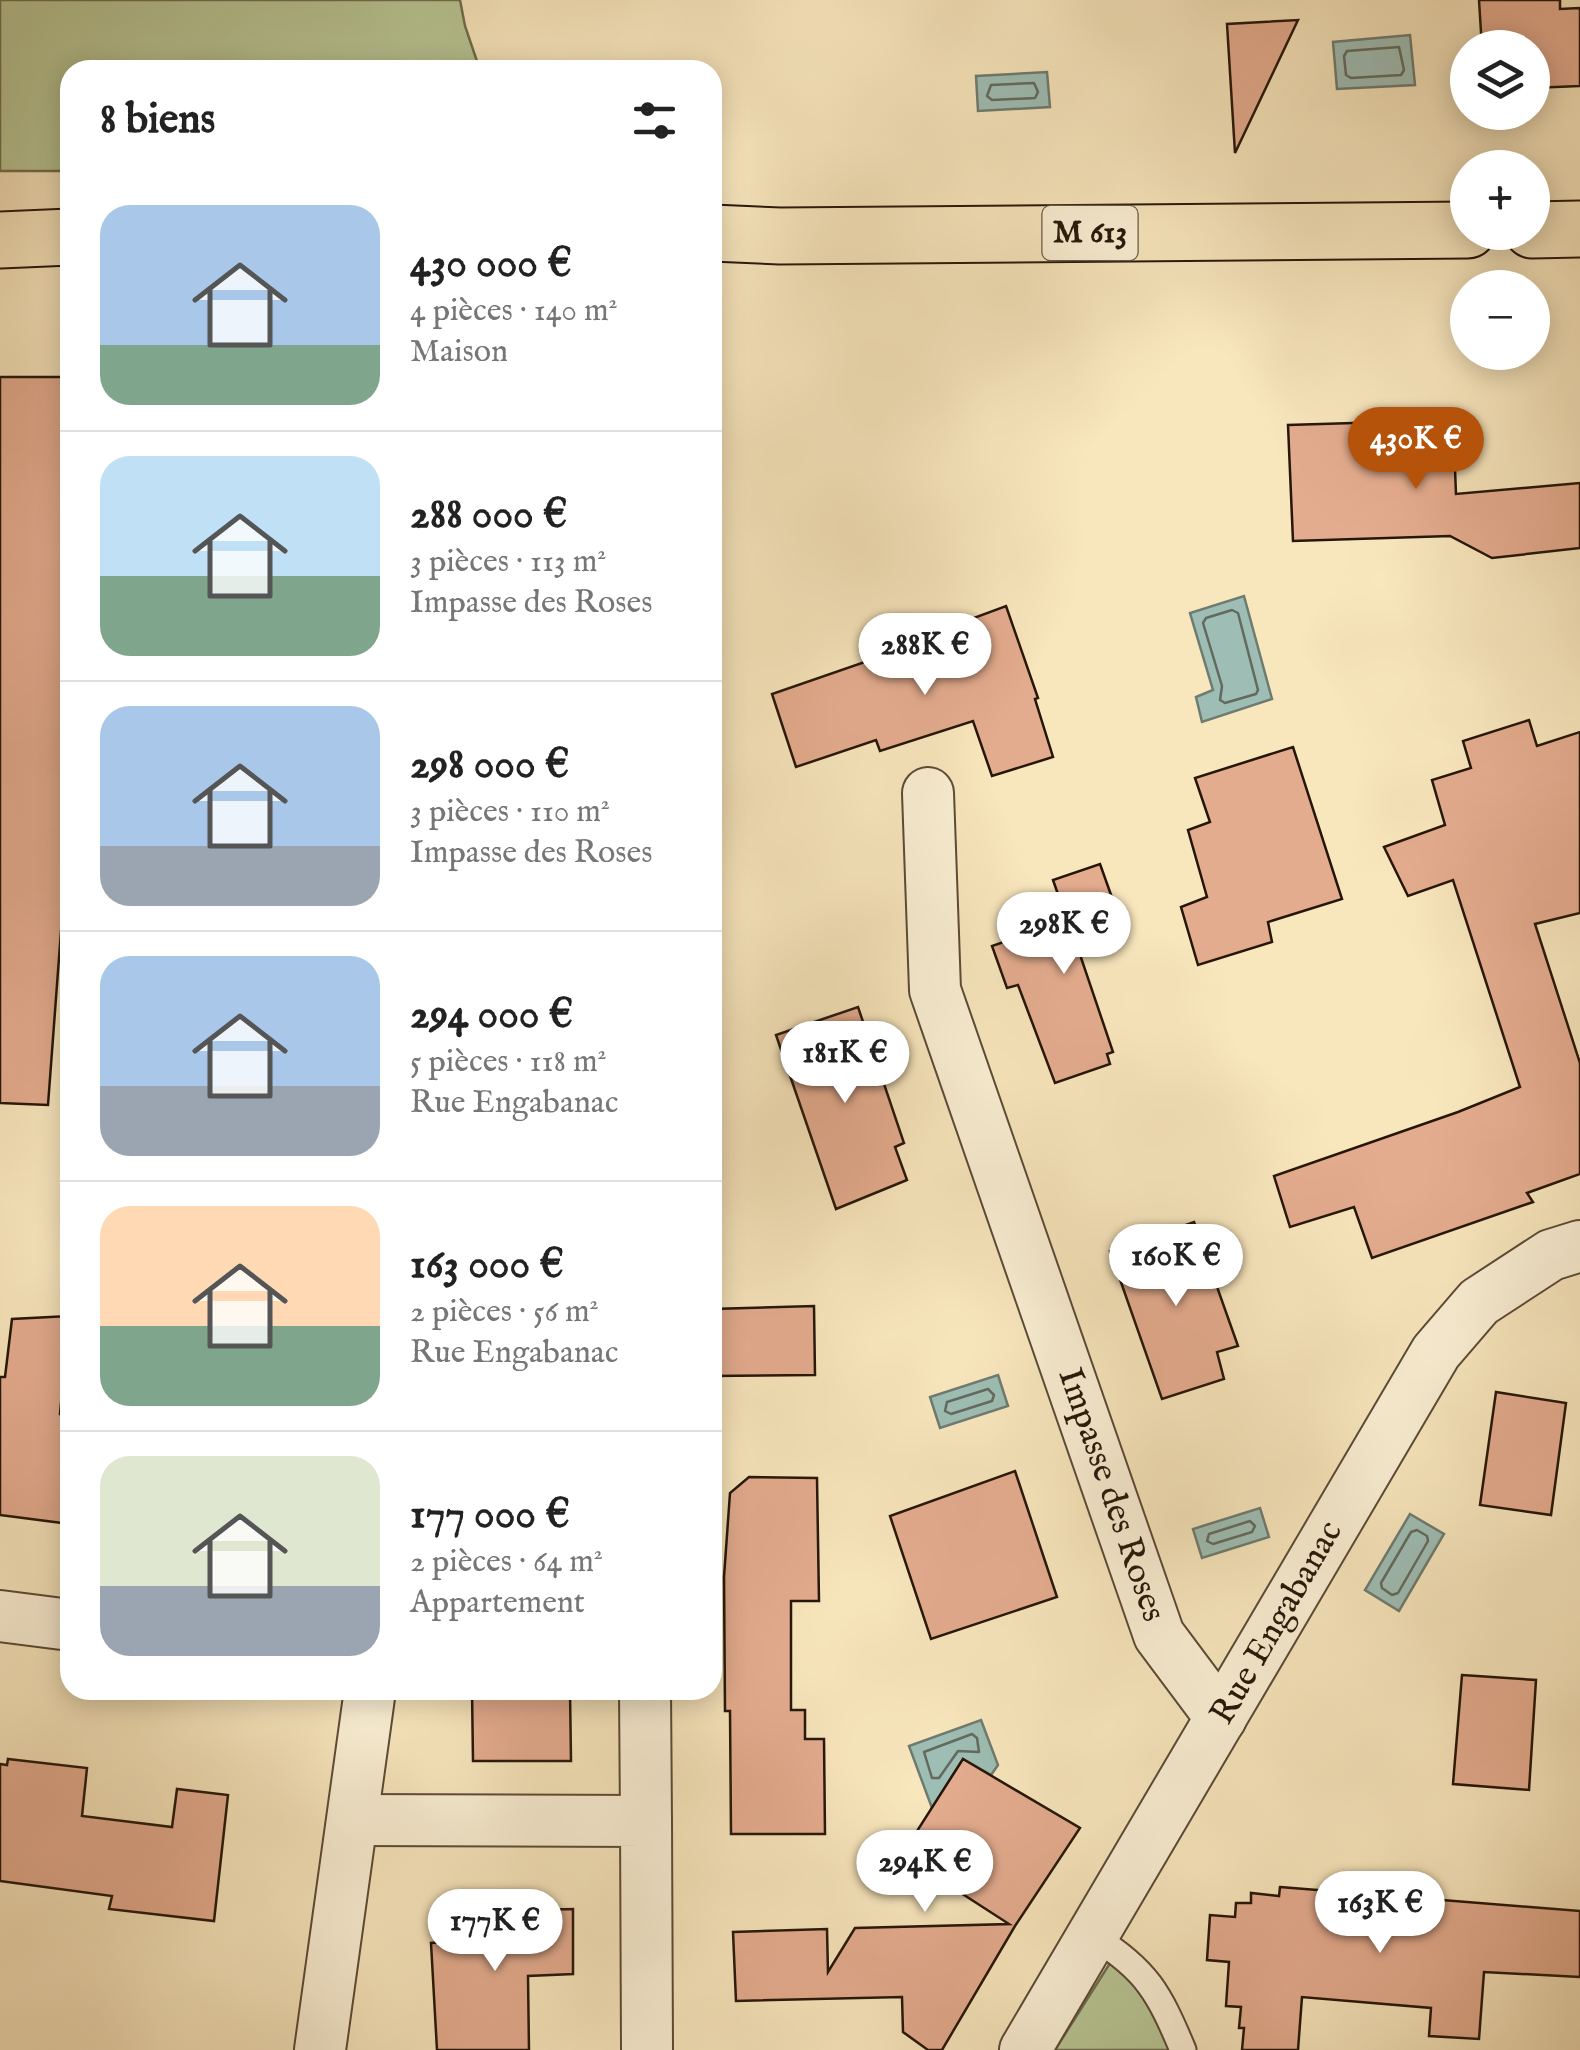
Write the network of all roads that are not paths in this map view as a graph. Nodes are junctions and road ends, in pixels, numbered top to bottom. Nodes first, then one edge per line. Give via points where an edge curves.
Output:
1 (1450, 230) edge
2 (1550, 230) edge
3 (1580, 230) edge
4 (722, 233) edge
5 (60, 237) edge
6 (0, 240) edge
7 (928, 792) dead end
8 (1580, 1246) edge
9 (0, 1616) edge
10 (60, 1624) edge
11 (369, 1700) edge
12 (645, 1700) edge
13 (1221, 1718) junction
14 (352, 1820) junction
15 (646, 1822) junction
16 (1094, 1938) junction
17 (320, 2050) edge
18 (648, 2050) edge
19 (1025, 2050) edge
20 (1183, 2050) edge

1 - 4 main road, M 613
2 - 3 main road
5 - 6 main road
7 - 13 street, Impasse des Roses via 936,990 1160,1635
8 - 13 street, Rue Engabanac via 1551,1255 1479,1302 1436,1352
9 - 10 street
11 - 14 street
12 - 15 street
13 - 16 street, Rue Engabanac
14 - 15 street
14 - 17 street
15 - 18 street
16 - 19 street, Rue Engabanac
16 - 20 lane via 1127,1957 1162,2001

